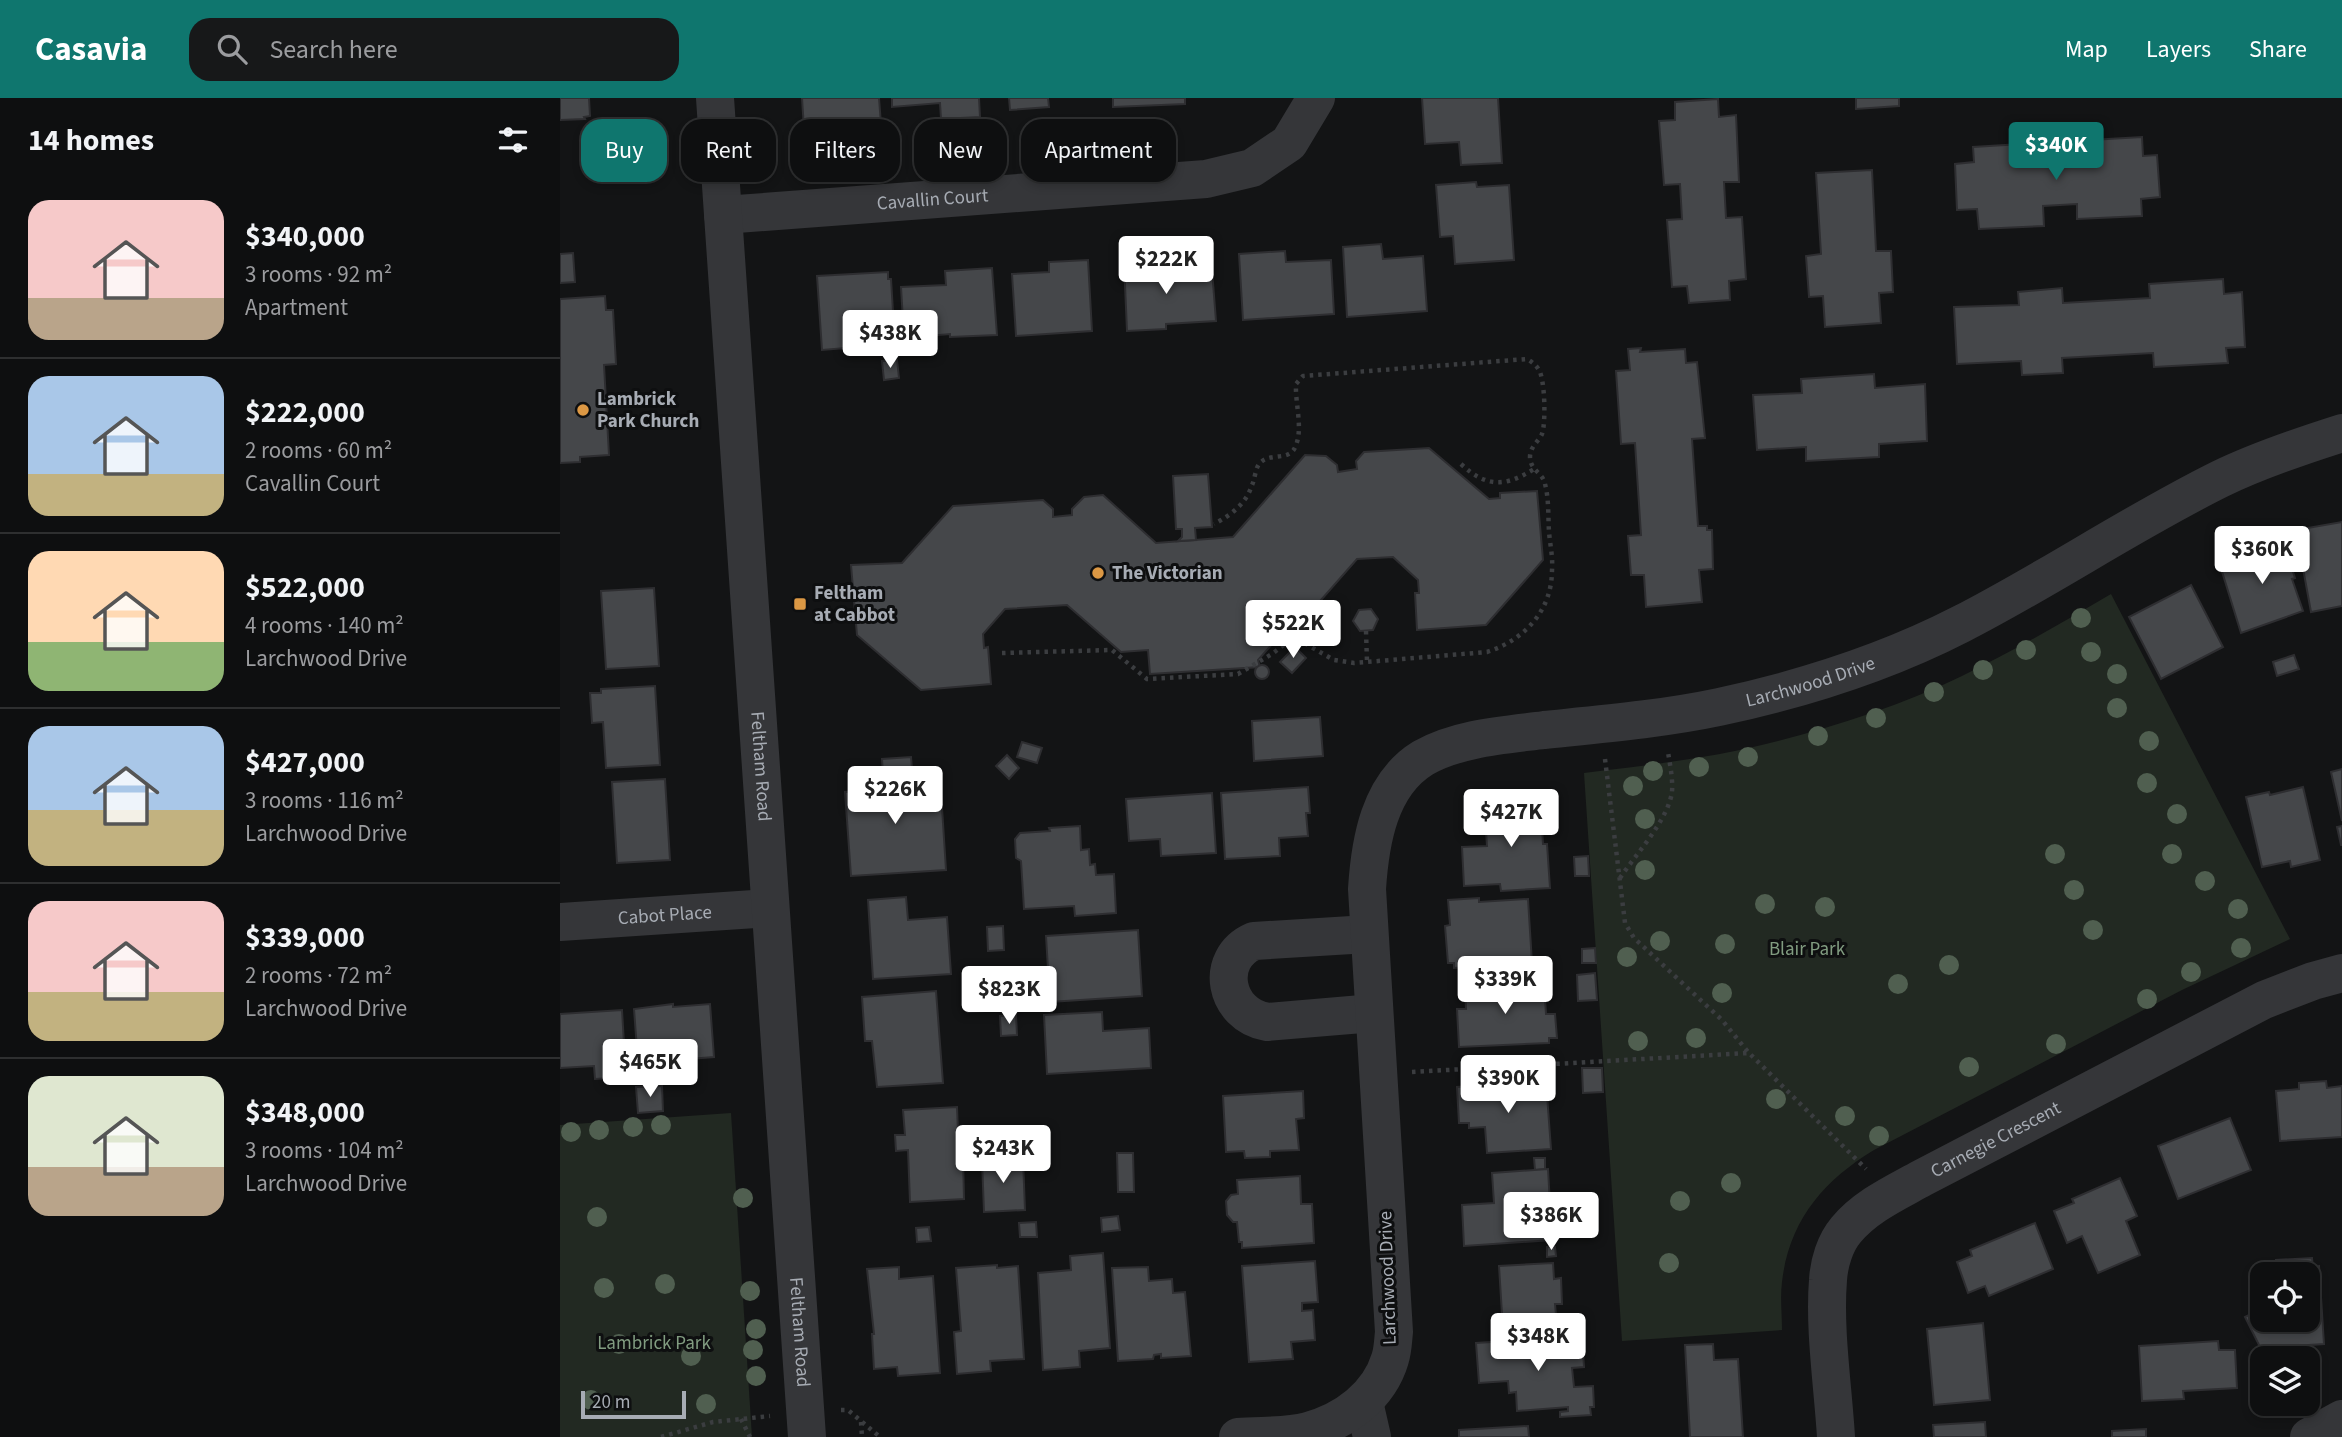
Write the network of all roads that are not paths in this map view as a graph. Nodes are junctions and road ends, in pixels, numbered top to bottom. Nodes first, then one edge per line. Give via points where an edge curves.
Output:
1 (715, 98) edge
2 (1316, 98) edge
3 (723, 215) junction
4 (2342, 433) edge
5 (770, 908) junction
6 (560, 922) edge
7 (1368, 934) junction
8 (2342, 973) edge
9 (1374, 1013) junction
10 (1368, 1419) edge
11 (2342, 1419) edge
12 (806, 1425) edge
13 (1238, 1437) edge
14 (1836, 1437) edge
15 (2309, 1437) edge

1 - 3 street, Feltham Road
2 - 3 street, Cavallin Court via 1289,143 1252,168 1206,179
3 - 5 street, Feltham Road
4 - 7 street, Larchwood Drive via 2220,479 1961,625 1884,659 1766,697 1715,708 1481,739 1441,750 1412,766 1390,793 1373,841
5 - 6 street, Cabot Place
5 - 12 street, Feltham Road
7 - 9 street, Larchwood Drive
7 - 9 street via 1254,941 1233,960 1228,982 1242,1011 1257,1020
8 - 14 street, Carnegie Crescent via 2264,1000 1860,1215 1844,1233 1828,1279
9 - 10 street, Larchwood Drive via 1394,1332 1390,1359
10 - 13 street, Larchwood Drive via 1339,1420 1307,1432
11 - 15 street

